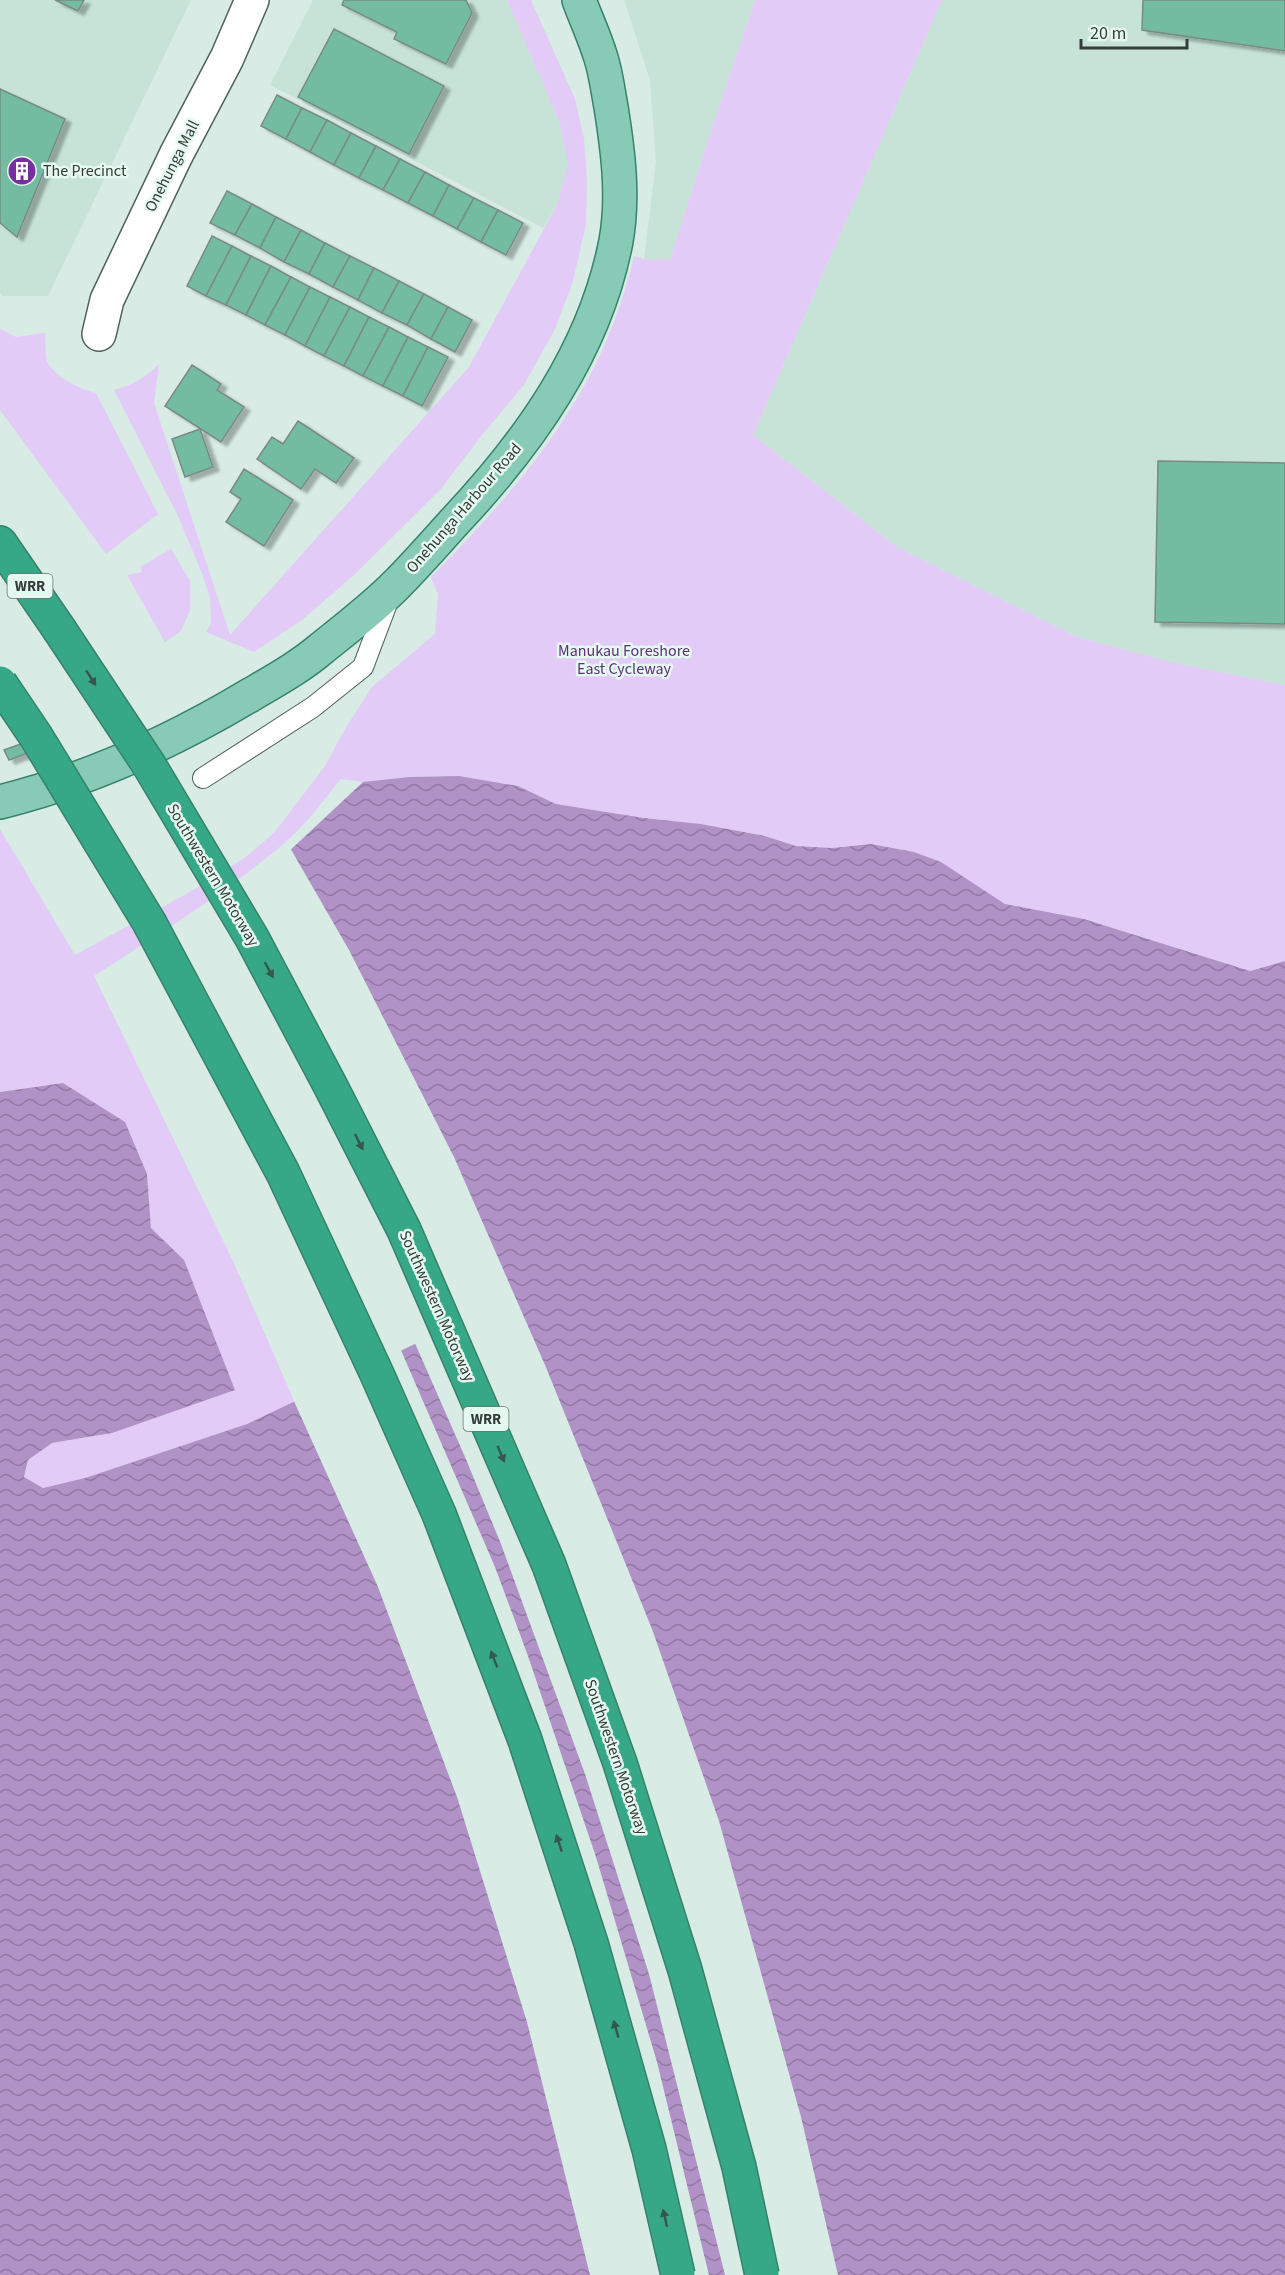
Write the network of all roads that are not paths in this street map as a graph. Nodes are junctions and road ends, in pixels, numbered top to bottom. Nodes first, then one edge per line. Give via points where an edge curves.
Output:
1 (252, 0) edge
2 (579, 0) edge
3 (99, 334) dead end
4 (0, 543) edge
5 (393, 587) junction
6 (0, 683) edge
7 (203, 778) dead end
8 (0, 802) edge
9 (678, 2275) edge
10 (762, 2275) edge

1 - 3 street, Onehunga Mall via 106,300
2 - 5 main road, Onehunga Harbour Road via 602,58 615,132 620,185 616,240 606,279 576,358 542,414 482,493
4 -> 10 highway, Southwestern Motorway / WRR, bridge via 148,765 246,928 404,1230 549,1565 620,1763 685,1970 739,2168
5 - 7 lane via 363,667 313,707
5 - 8 main road, Onehunga Harbour Road via 321,650 217,716 102,769
9 -> 6 highway, bridge via 649,2150 591,1943 525,1740 439,1514 283,1173 149,922

